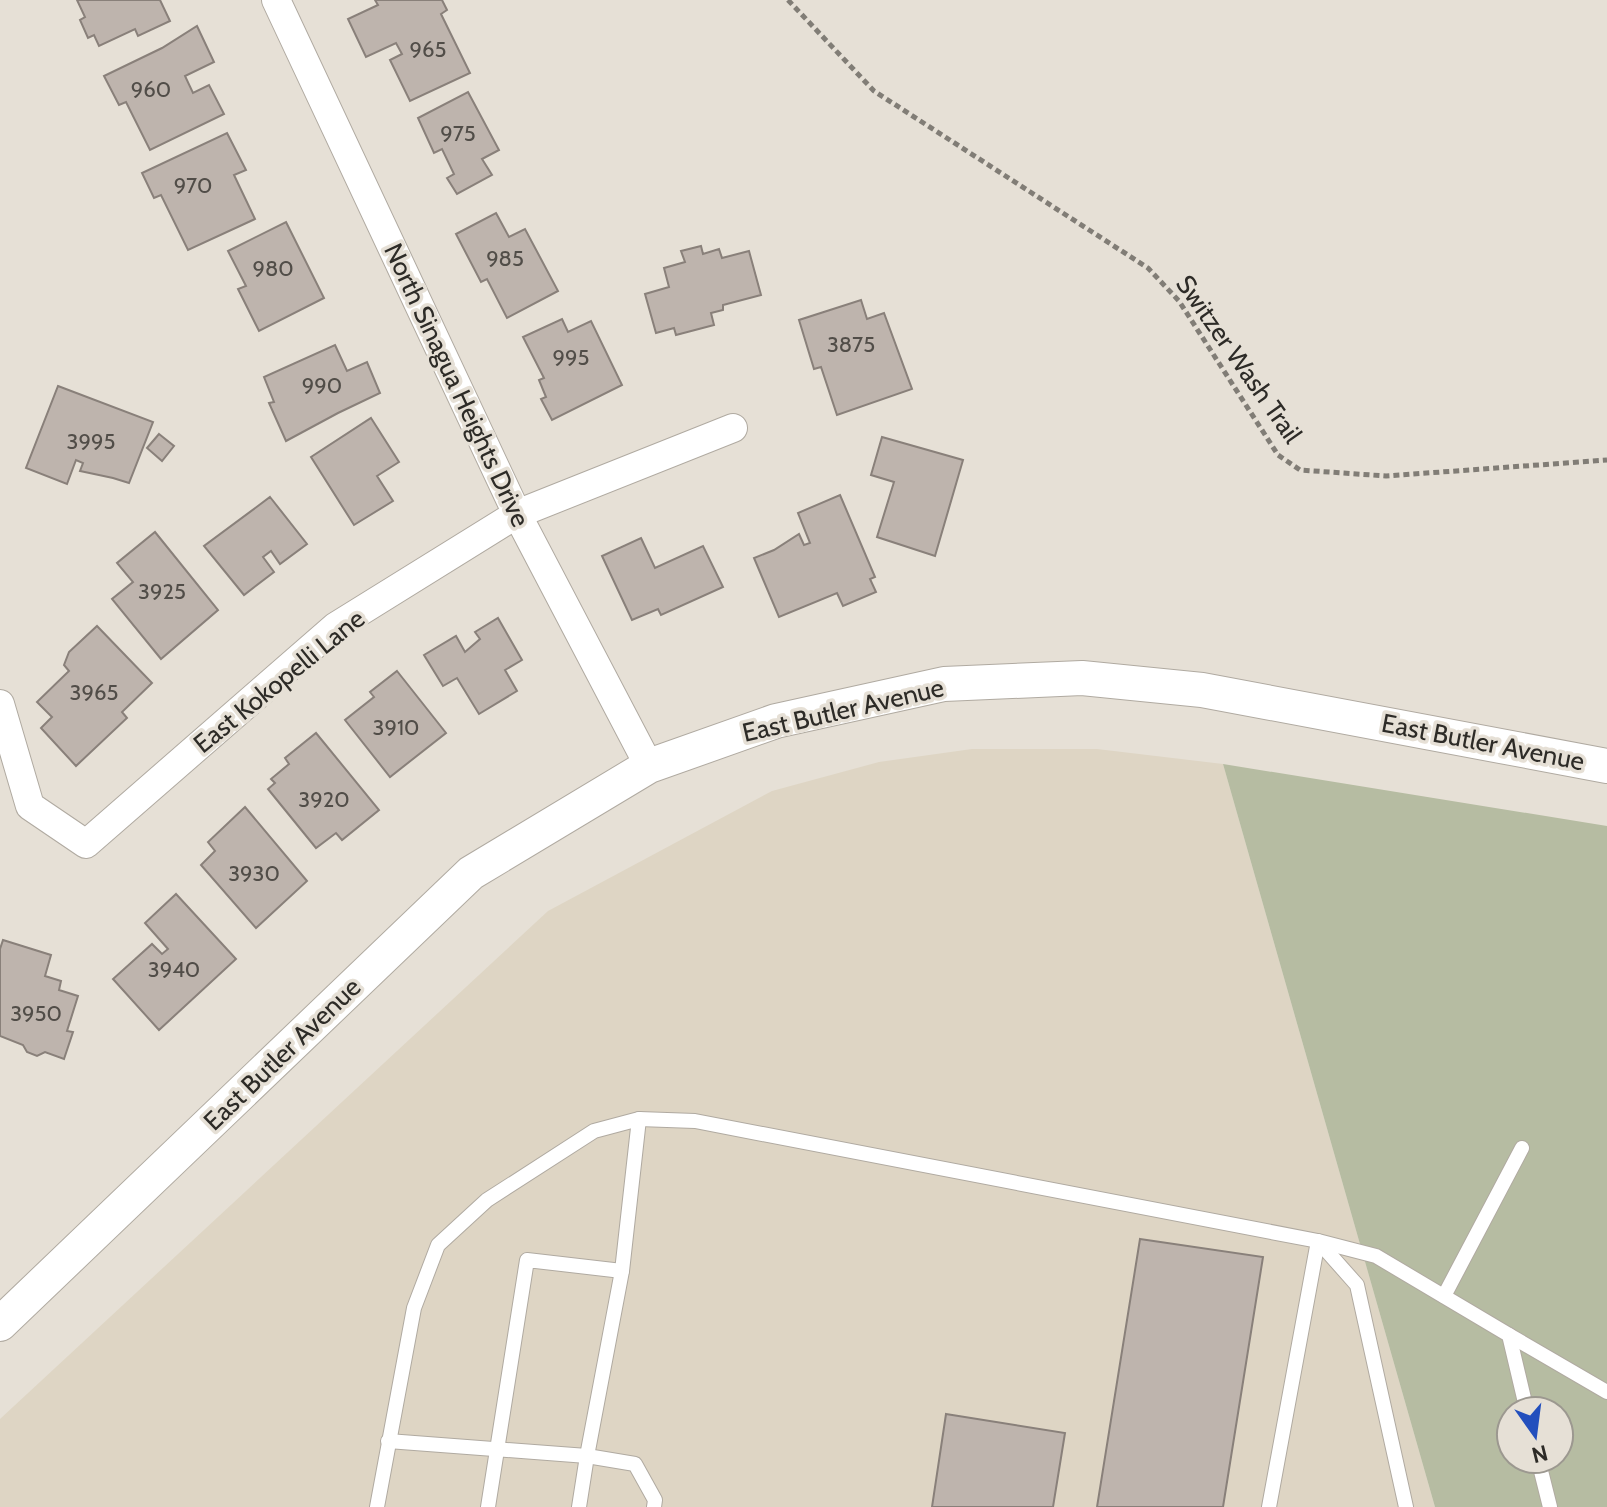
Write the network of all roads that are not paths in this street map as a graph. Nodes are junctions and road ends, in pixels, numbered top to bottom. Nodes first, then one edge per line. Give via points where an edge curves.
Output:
1 (276, 0) edge
2 (733, 428) dead end
3 (517, 514) junction
4 (0, 704) edge
5 (649, 766) junction
6 (1607, 766) edge
7 (639, 1119) junction
8 (1522, 1148) dead end
9 (1318, 1241) junction
10 (622, 1271) junction
11 (1444, 1296) junction
12 (0, 1324) edge
13 (1509, 1335) junction
14 (1607, 1392) edge
15 (1523, 1395) edge
16 (388, 1441) junction
17 (497, 1450) junction
18 (587, 1456) junction
19 (1542, 1475) edge
20 (377, 1507) edge
21 (488, 1507) edge
22 (579, 1507) edge
23 (654, 1507) edge
24 (1269, 1507) edge
25 (1406, 1507) edge
26 (1550, 1507) edge

1 - 3 street, North Sinagua Heights Drive
2 - 3 street, East Kokopelli Lane
3 - 4 street, East Kokopelli Lane via 335,627 86,844 30,806
3 - 5 street, North Sinagua Heights Drive
5 - 6 street, East Butler Avenue via 776,721 944,684 1082,678 1202,690
5 - 12 street, East Butler Avenue via 471,873
7 - 9 lane via 695,1121
7 - 10 lane
7 - 16 lane via 594,1131 487,1200 438,1245 414,1308
8 - 11 lane
9 - 11 lane via 1376,1256
9 - 24 lane
9 - 25 lane via 1357,1285
10 - 17 lane via 527,1260
10 - 18 lane
11 - 13 lane
13 - 14 lane
13 - 15 lane
16 - 17 lane
16 - 20 lane
17 - 18 lane
17 - 21 lane
18 - 22 lane
18 - 23 lane via 635,1464
19 - 26 lane

